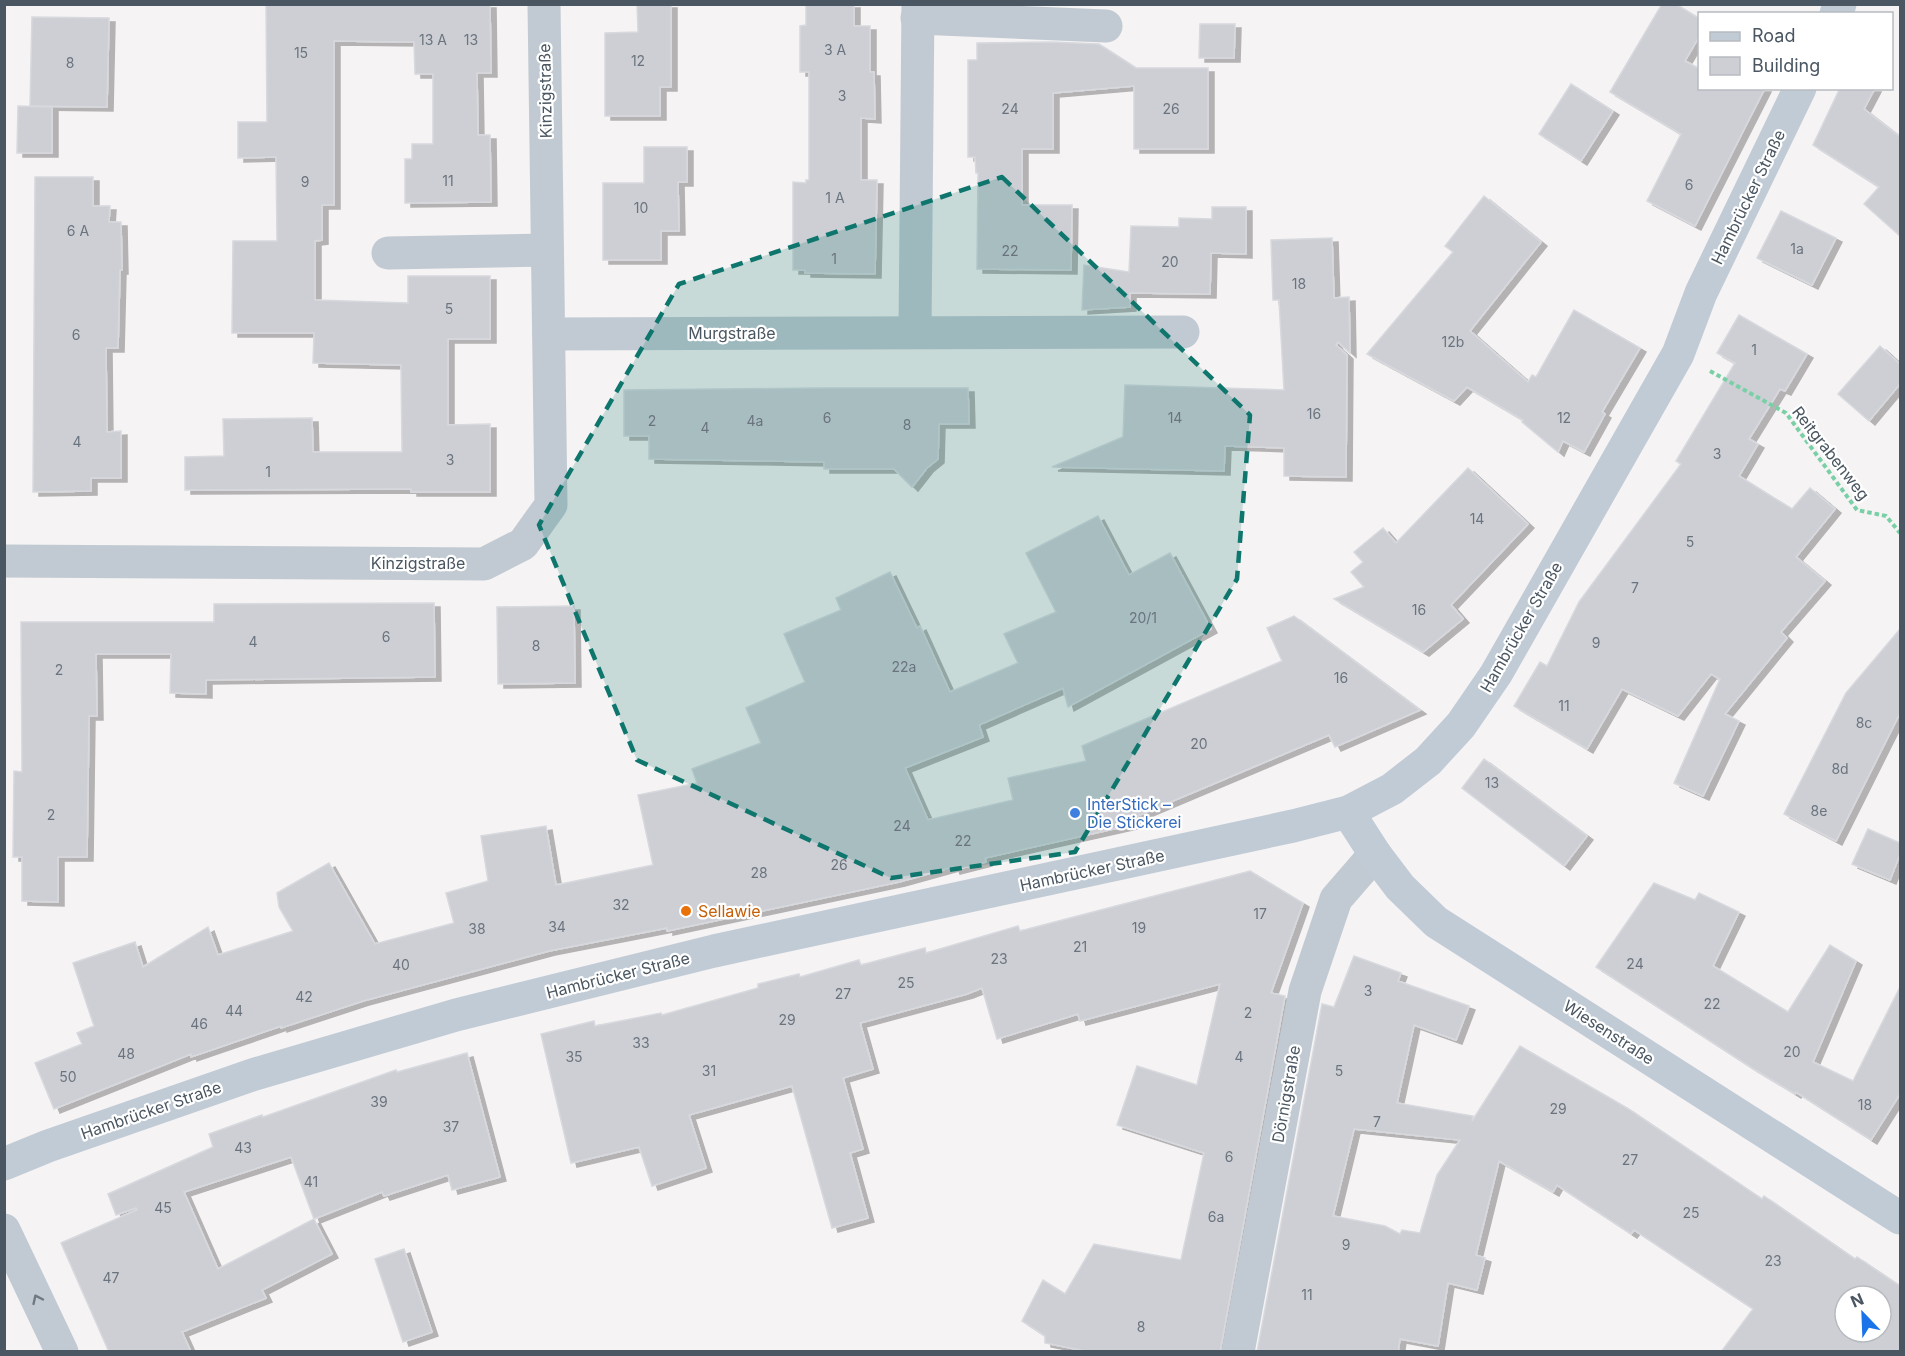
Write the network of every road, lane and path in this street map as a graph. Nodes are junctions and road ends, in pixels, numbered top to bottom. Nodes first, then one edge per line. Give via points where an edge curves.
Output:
1 (544, 4) edge
2 (917, 11) edge
3 (1106, 26) dead end
4 (1799, 90) edge
5 (547, 250) junction
6 (388, 253) dead end
7 (915, 332) junction
8 (1183, 332) dead end
9 (549, 334) junction
10 (1678, 354) junction
11 (1900, 533) edge
12 (4, 561) edge
13 (1348, 812) junction
14 (1375, 854) junction
15 (4, 1164) edge
16 (1900, 1218) edge
17 (4, 1230) edge
18 (62, 1352) edge
19 (1238, 1352) edge

1 - 5 street, Kinzigstraße
2 - 3 street
2 - 7 street
4 - 10 street, Hambrücker Straße via 1701,293
5 - 6 street
5 - 9 street, Kinzigstraße
7 - 8 street, Murgstraße
7 - 9 street, Murgstraße
9 - 12 street, Kinzigstraße via 551,505 523,544 484,564
10 - 11 path, Reitgrabenweg via 1786,413 1857,510 1886,516
10 - 13 street, Hambrücker Straße via 1496,674 1461,725 1428,761 1392,789
13 - 14 street, Wiesenstraße
13 - 15 street, Hambrücker Straße via 714,951 456,1015 252,1075
14 - 16 street, Wiesenstraße via 1400,887 1436,922
14 - 19 street, Dörnigstraße via 1336,899 1305,991
18 -> 17 street

